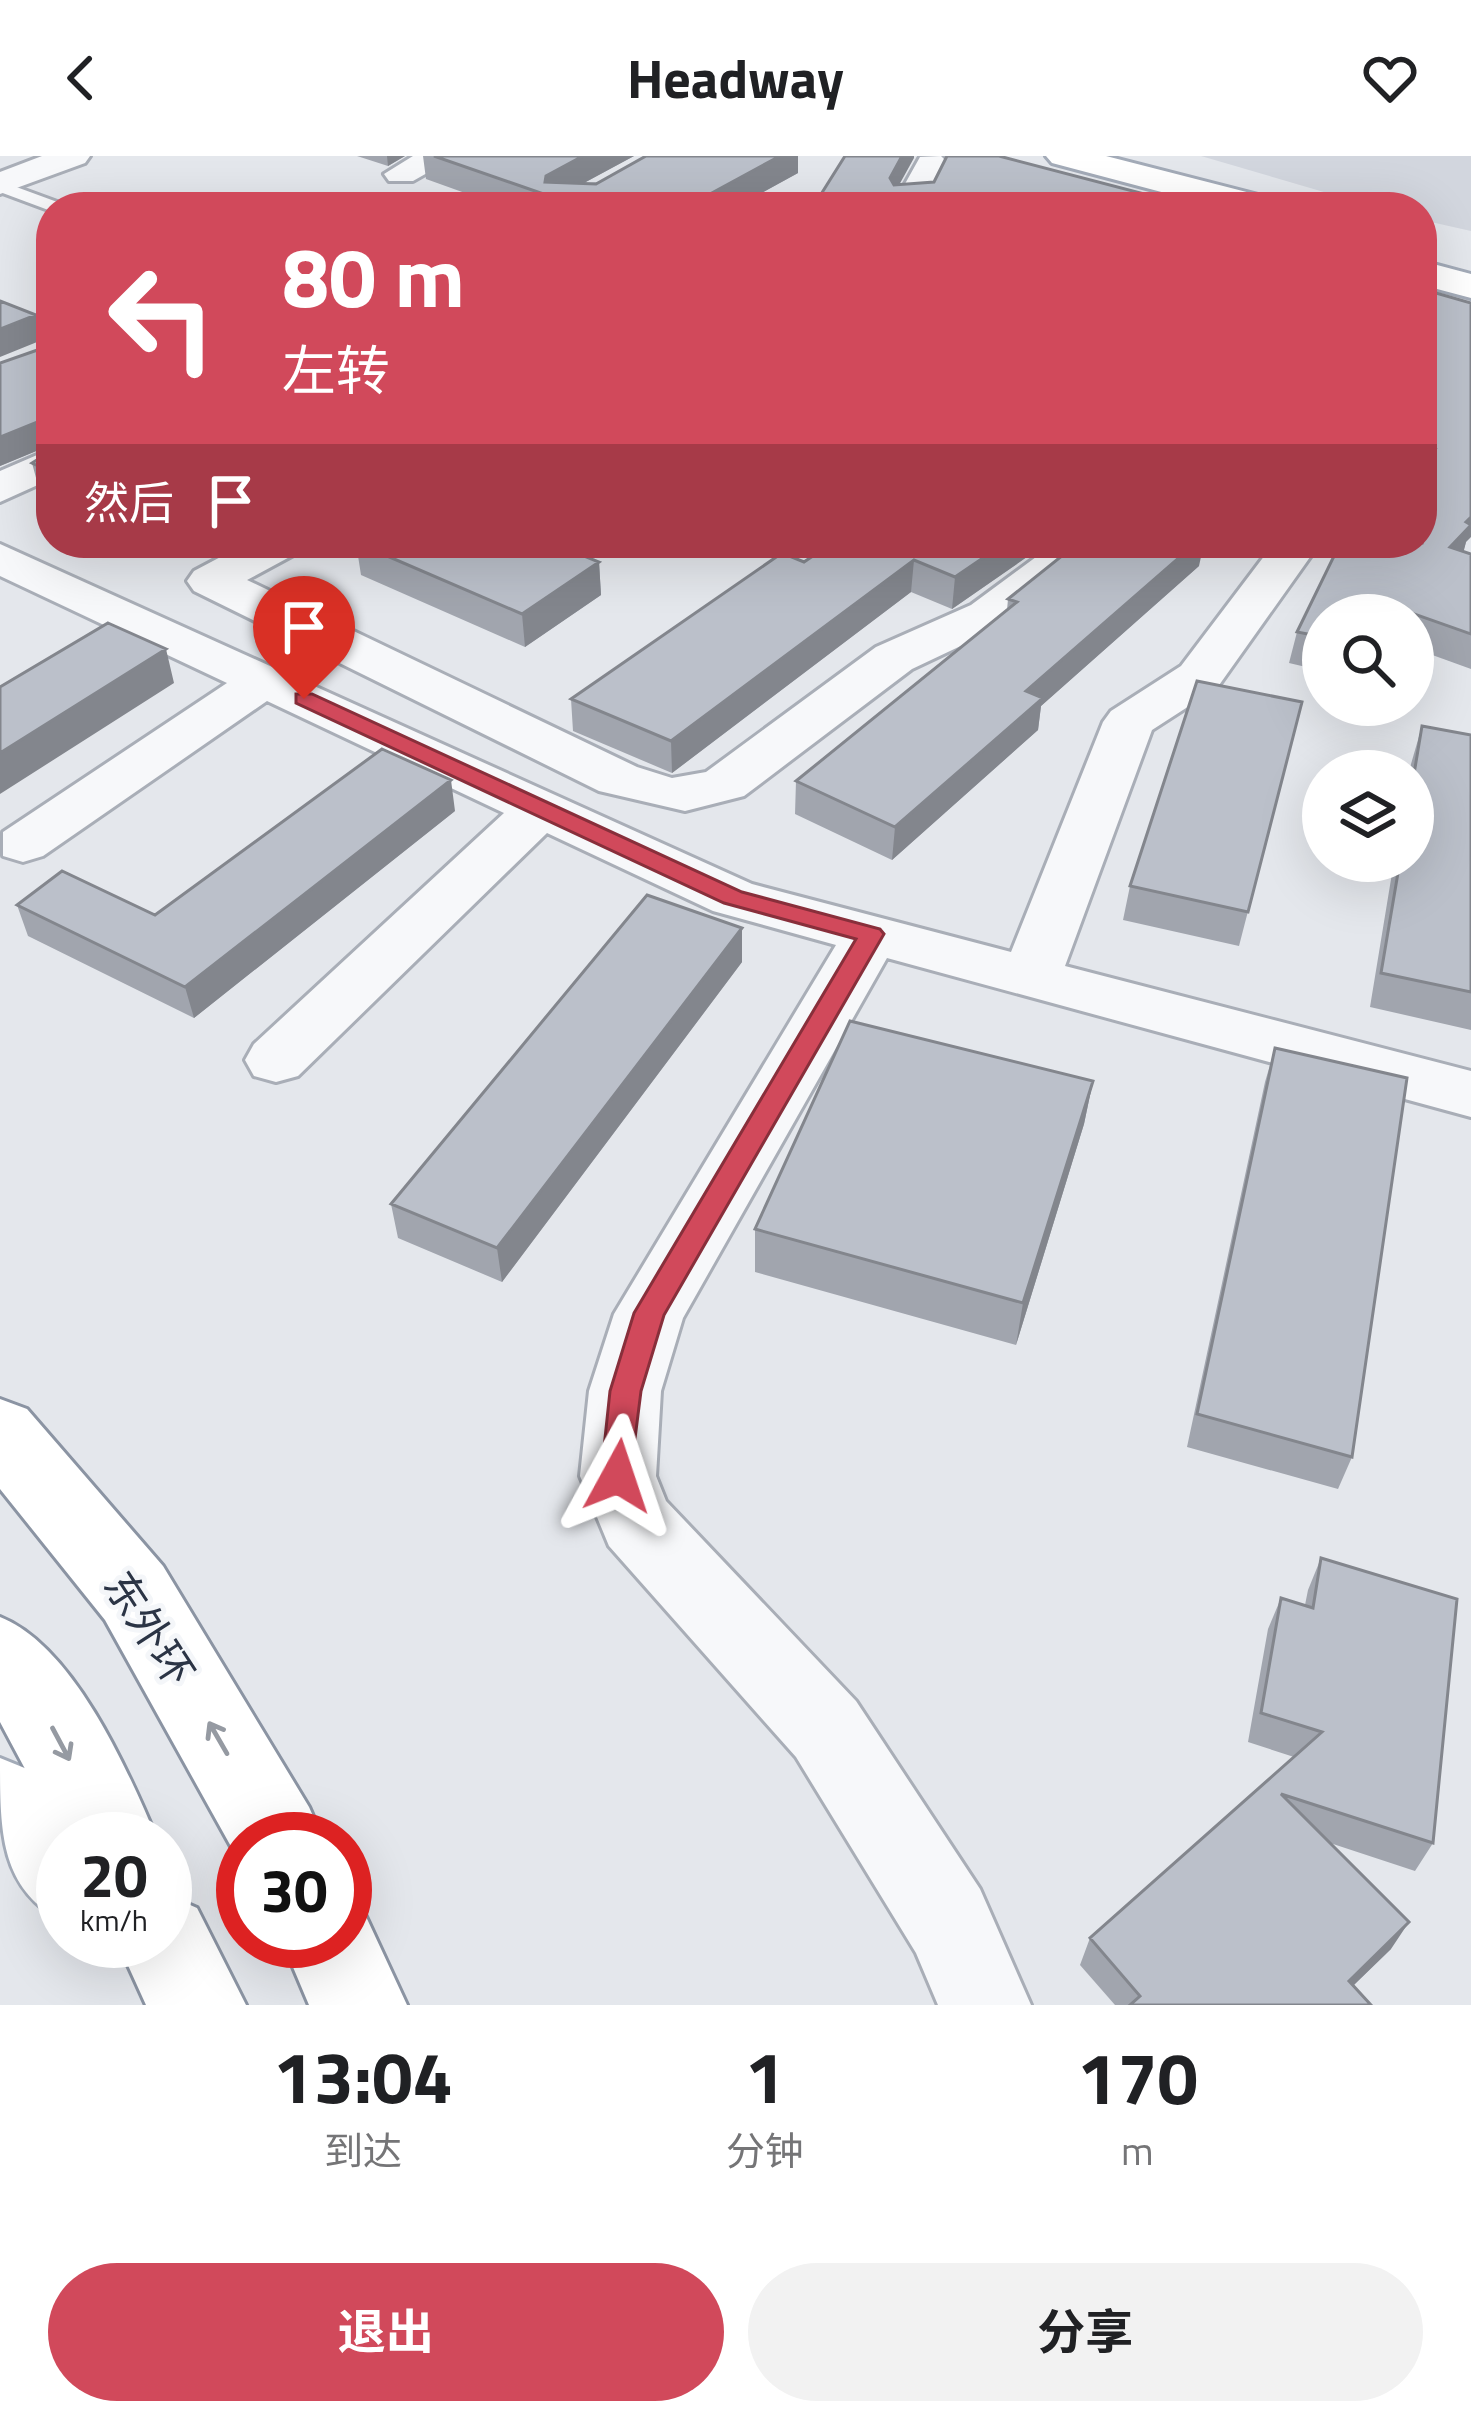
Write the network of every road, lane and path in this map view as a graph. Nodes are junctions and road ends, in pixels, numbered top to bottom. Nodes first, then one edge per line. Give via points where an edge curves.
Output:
1 (73, 156) edge
2 (440, 156) edge
3 (1064, 156) edge
4 (932, 164) dead end
5 (1029, 167) edge
6 (401, 174) dead end
7 (0, 185) edge
8 (921, 192) edge
9 (1121, 192) edge
10 (1203, 192) edge
11 (36, 200) edge
12 (36, 470) edge
13 (0, 488) edge
14 (253, 558) edge
15 (1064, 558) edge
16 (1287, 558) edge
17 (15, 581) edge
18 (265, 680) junction
19 (541, 808) junction
20 (23, 844) dead end
21 (872, 934) junction
22 (1030, 977) junction
23 (276, 1060) dead end
24 (1471, 1094) edge
25 (0, 1432) edge
26 (0, 1657) edge
27 (0, 1802) edge
28 (97, 1812) edge
29 (262, 1812) edge
30 (36, 1844) edge
31 (142, 1968) edge
32 (178, 1968) edge
33 (341, 1968) edge
34 (174, 2005) edge
35 (198, 2005) edge
36 (358, 2005) edge
37 (986, 2005) edge

1 - 7 street
2 - 6 street
3 - 10 main road
4 - 8 street
5 - 9 main road
7 - 11 lane
12 - 13 street
14 - 15 street via 211,581 618,779 675,796 701,796 725,784 894,658 988,615
16 - 22 street via 1199,677 1129,722
17 - 18 street
18 - 19 street
18 - 20 street
19 - 21 street via 733,898
19 - 23 street
21 - 22 street
21 - 37 street via 649,1313 626,1391 618,1476 636,1522 826,1729 948,1922
22 - 24 street
29 -> 25 main road, 东外环 via 134,1593
26 -> 28 main road via 41,1706
27 - 30 main road
31 - 34 main road
32 - 35 main road
33 - 36 main road

